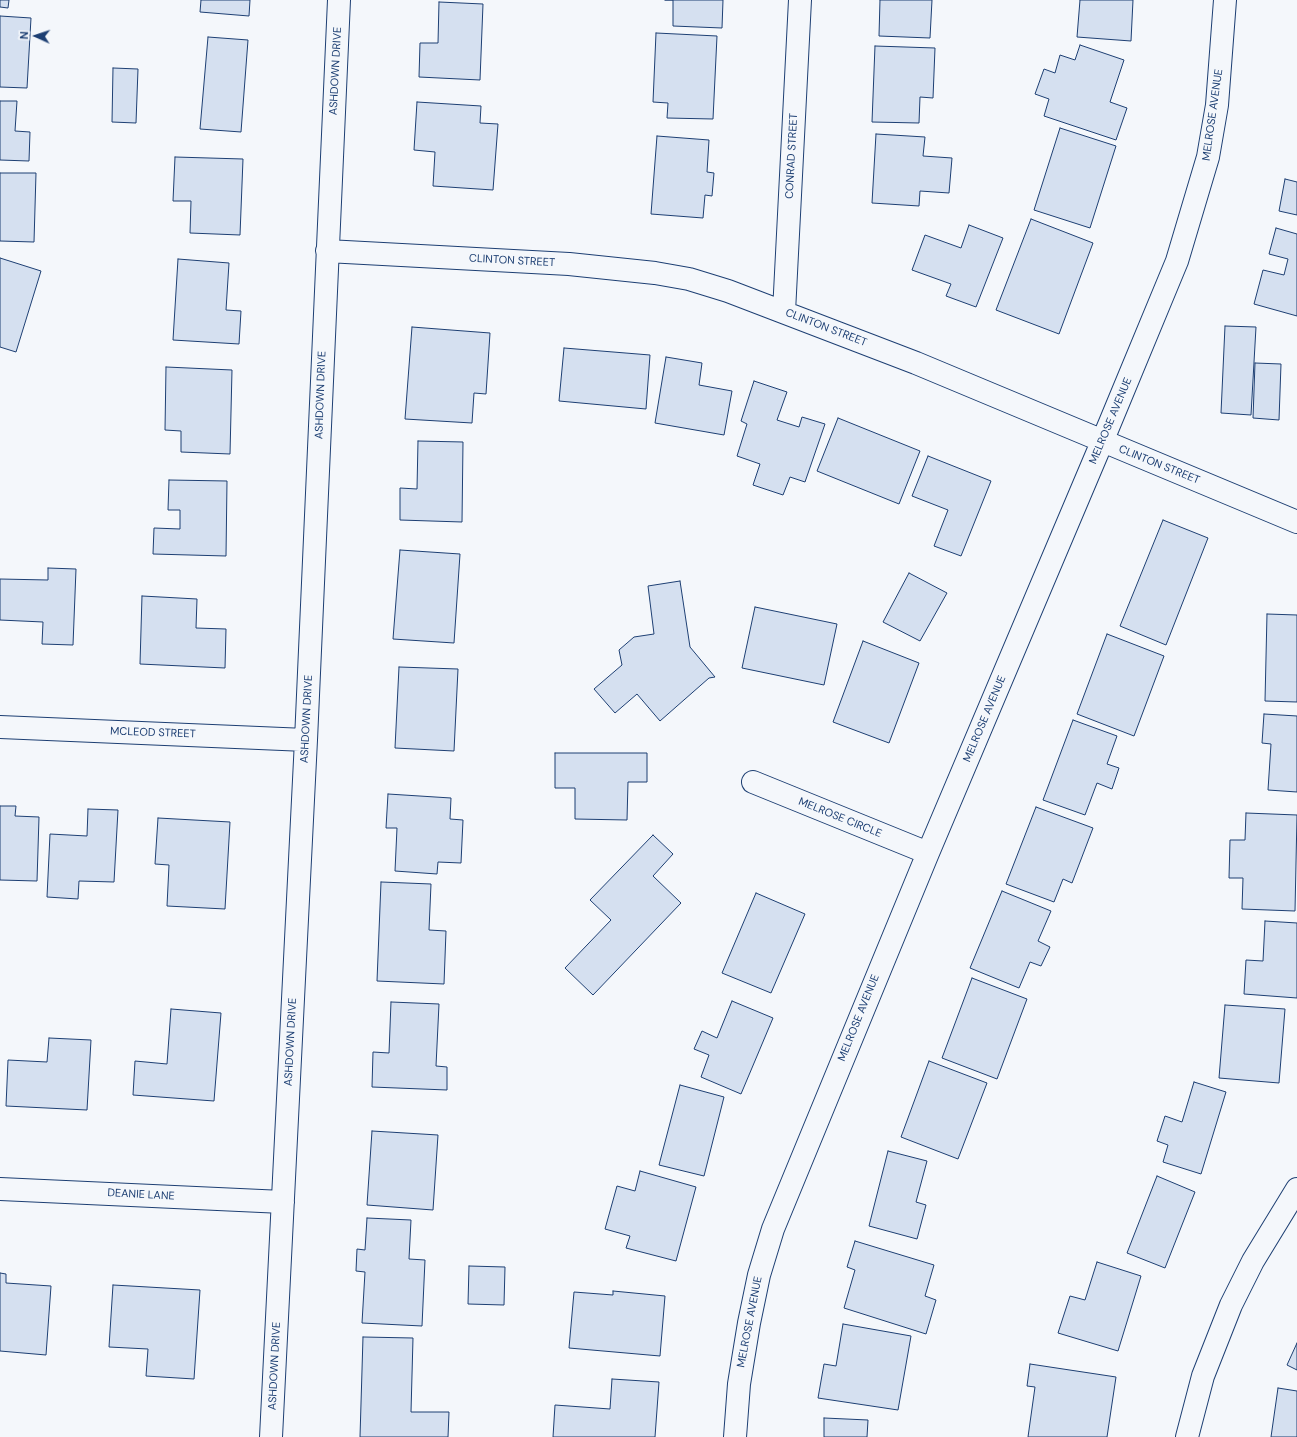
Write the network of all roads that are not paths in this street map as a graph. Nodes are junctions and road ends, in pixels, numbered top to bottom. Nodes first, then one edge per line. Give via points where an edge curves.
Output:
1 (339, 0) edge
2 (800, 0) edge
3 (1225, 0) edge
4 (327, 251) junction
5 (784, 312) junction
6 (1102, 442) junction
7 (1297, 522) edge
8 (0, 727) edge
9 (306, 740) junction
10 (753, 782) dead end
11 (928, 853) junction
12 (0, 1189) edge
13 (1297, 1189) edge
14 (283, 1202) junction
15 (271, 1437) edge
16 (735, 1437) edge
17 (1187, 1437) edge

1 - 4 street, ASHDOWN DRIVE
2 - 5 street, CONRAD STREET
3 - 6 street, MELROSE AVENUE via 1217,105 1206,164 1177,261
4 - 5 street, CLINTON STREET via 569,264 655,273 689,279
4 - 9 street, ASHDOWN DRIVE
5 - 6 street, CLINTON STREET via 916,363
6 - 7 street, CLINTON STREET
6 - 11 street, MELROSE AVENUE
8 - 9 street, MCLEOD STREET
9 - 14 street, ASHDOWN DRIVE
10 - 11 street, MELROSE CIRCLE
11 - 16 street, MELROSE AVENUE via 773,1229 759,1275 749,1323 739,1384
12 - 14 street, DEANIE LANE
13 - 17 street via 1253,1261 1231,1305 1203,1376
14 - 15 street, ASHDOWN DRIVE

